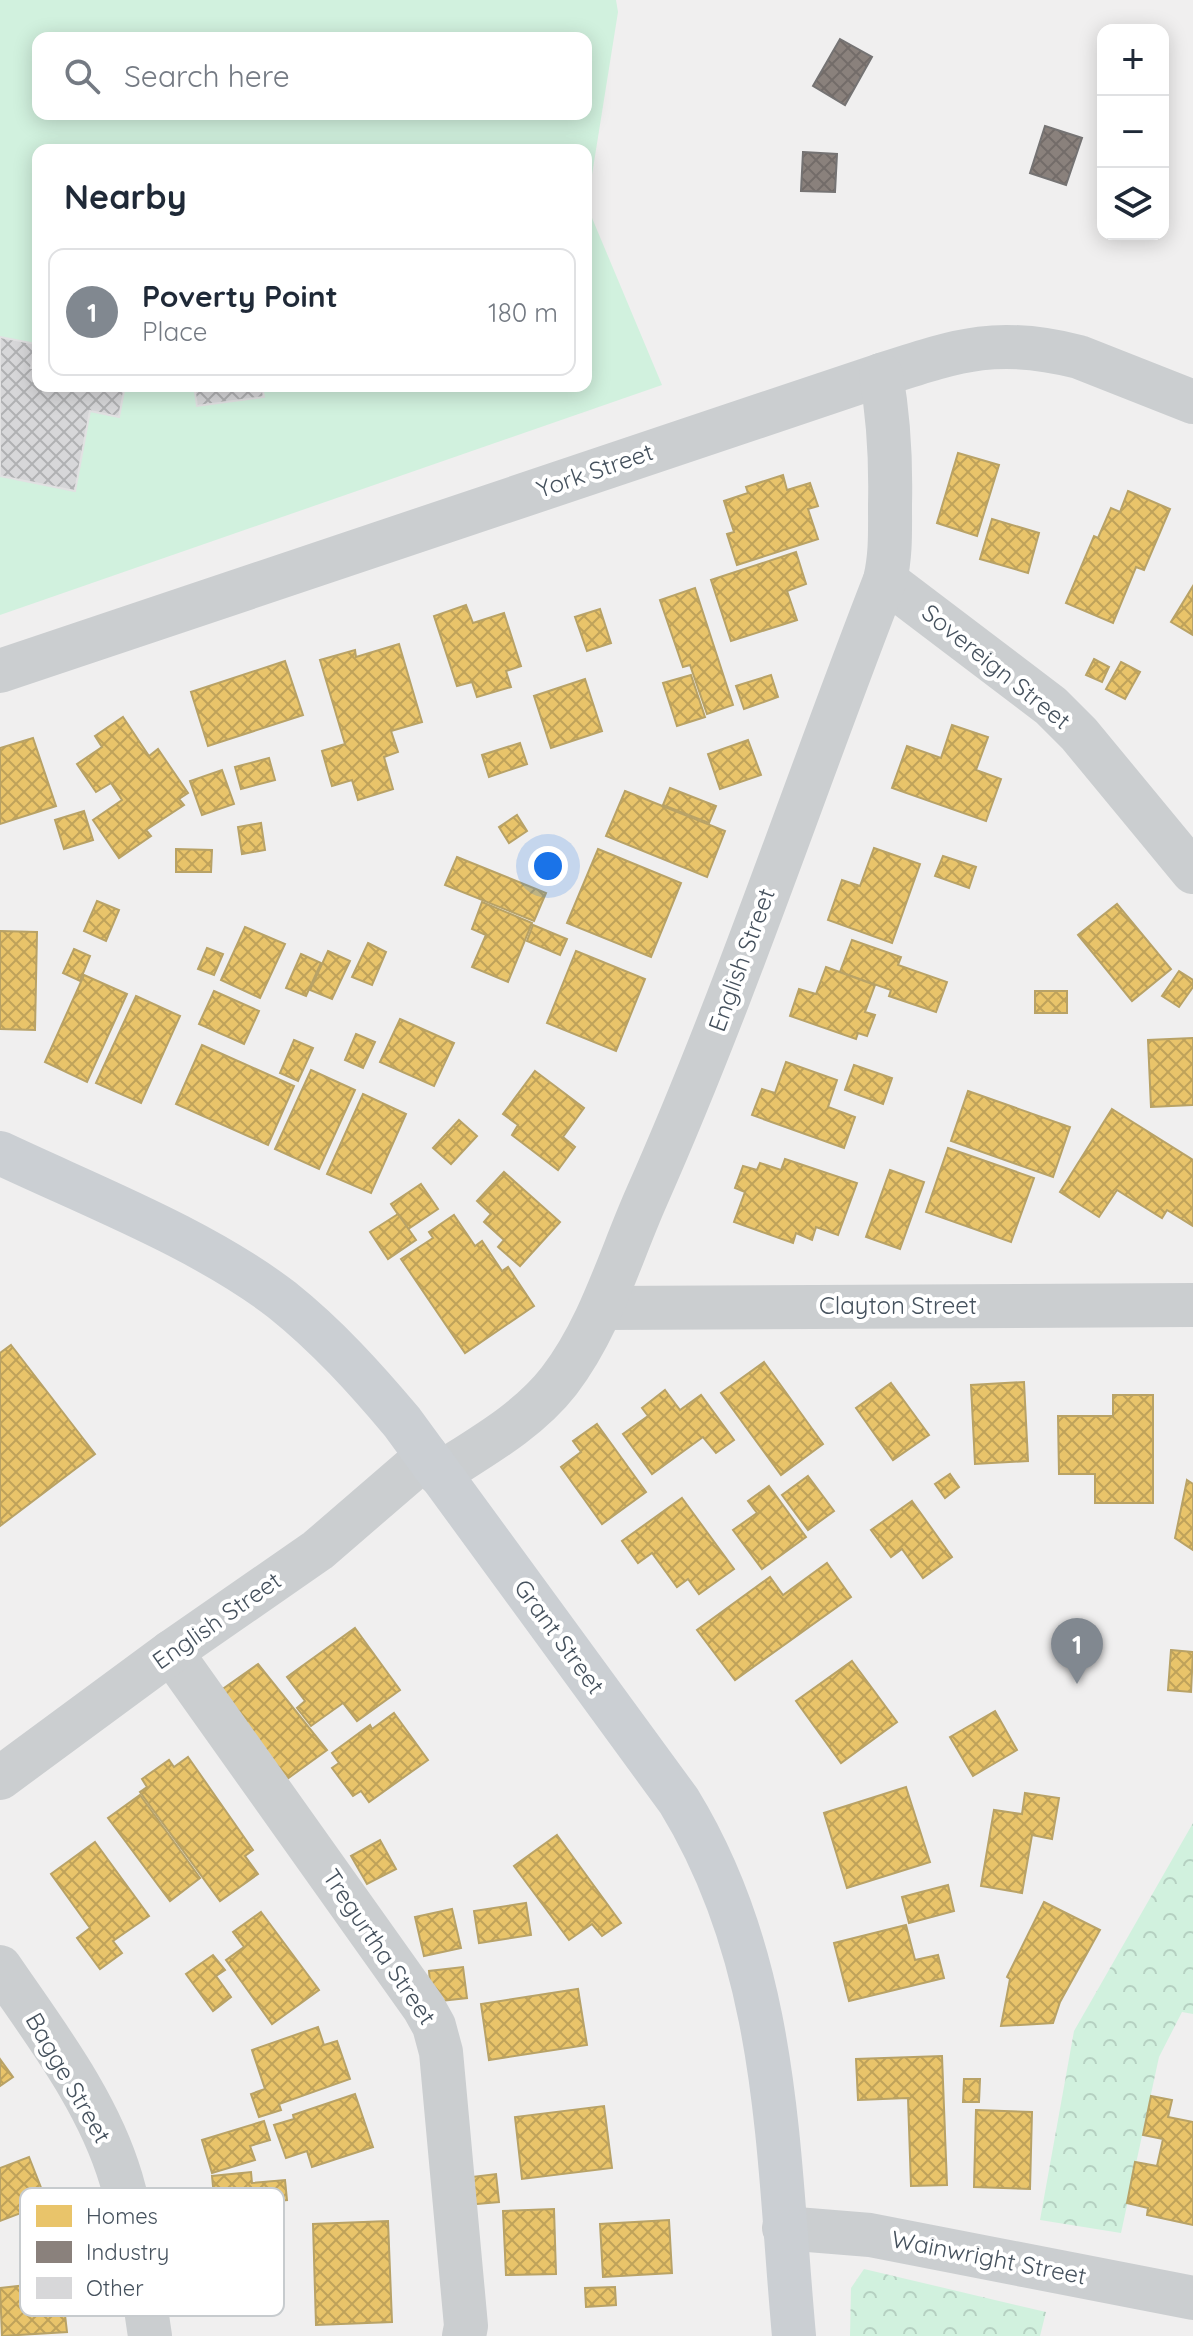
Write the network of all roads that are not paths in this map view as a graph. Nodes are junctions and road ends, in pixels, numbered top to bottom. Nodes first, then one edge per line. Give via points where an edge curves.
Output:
1 (881, 375) junction
2 (1193, 402) edge
3 (885, 580) junction
4 (0, 671) edge
5 (1193, 872) edge
6 (0, 1153) edge
7 (1193, 1305) edge
8 (602, 1308) junction
9 (433, 1465) junction
10 (171, 1652) junction
11 (0, 1778) edge
12 (0, 1967) edge
13 (122, 2188) edge
14 (784, 2228) junction
15 (1193, 2298) edge
16 (147, 2316) edge
17 (150, 2336) edge
18 (464, 2336) edge
19 (794, 2336) edge

1 - 2 street, York Street via 973,348 1043,348
1 - 3 street, English Street via 891,463
1 - 4 street, York Street
3 - 5 street, Sovereign Street via 1051,706
3 - 8 street, English Street via 702,1065
6 - 9 main road, Grant Street via 181,1239 281,1300 351,1362
7 - 8 street, Clayton Street
8 - 9 street, English Street via 548,1393 518,1420
9 - 10 street, English Street
9 - 14 main road, Grant Street via 679,1801 714,1866 745,1947 761,2013 777,2117
10 - 11 street, English Street
10 - 18 street, Tregurtha Street via 434,2026 443,2068
12 - 13 street, Bagge Street via 68,2068 112,2154
14 - 15 street, Wainwright Street via 870,2235
14 - 19 main road, Grant Street
16 - 17 street, Bagge Street

